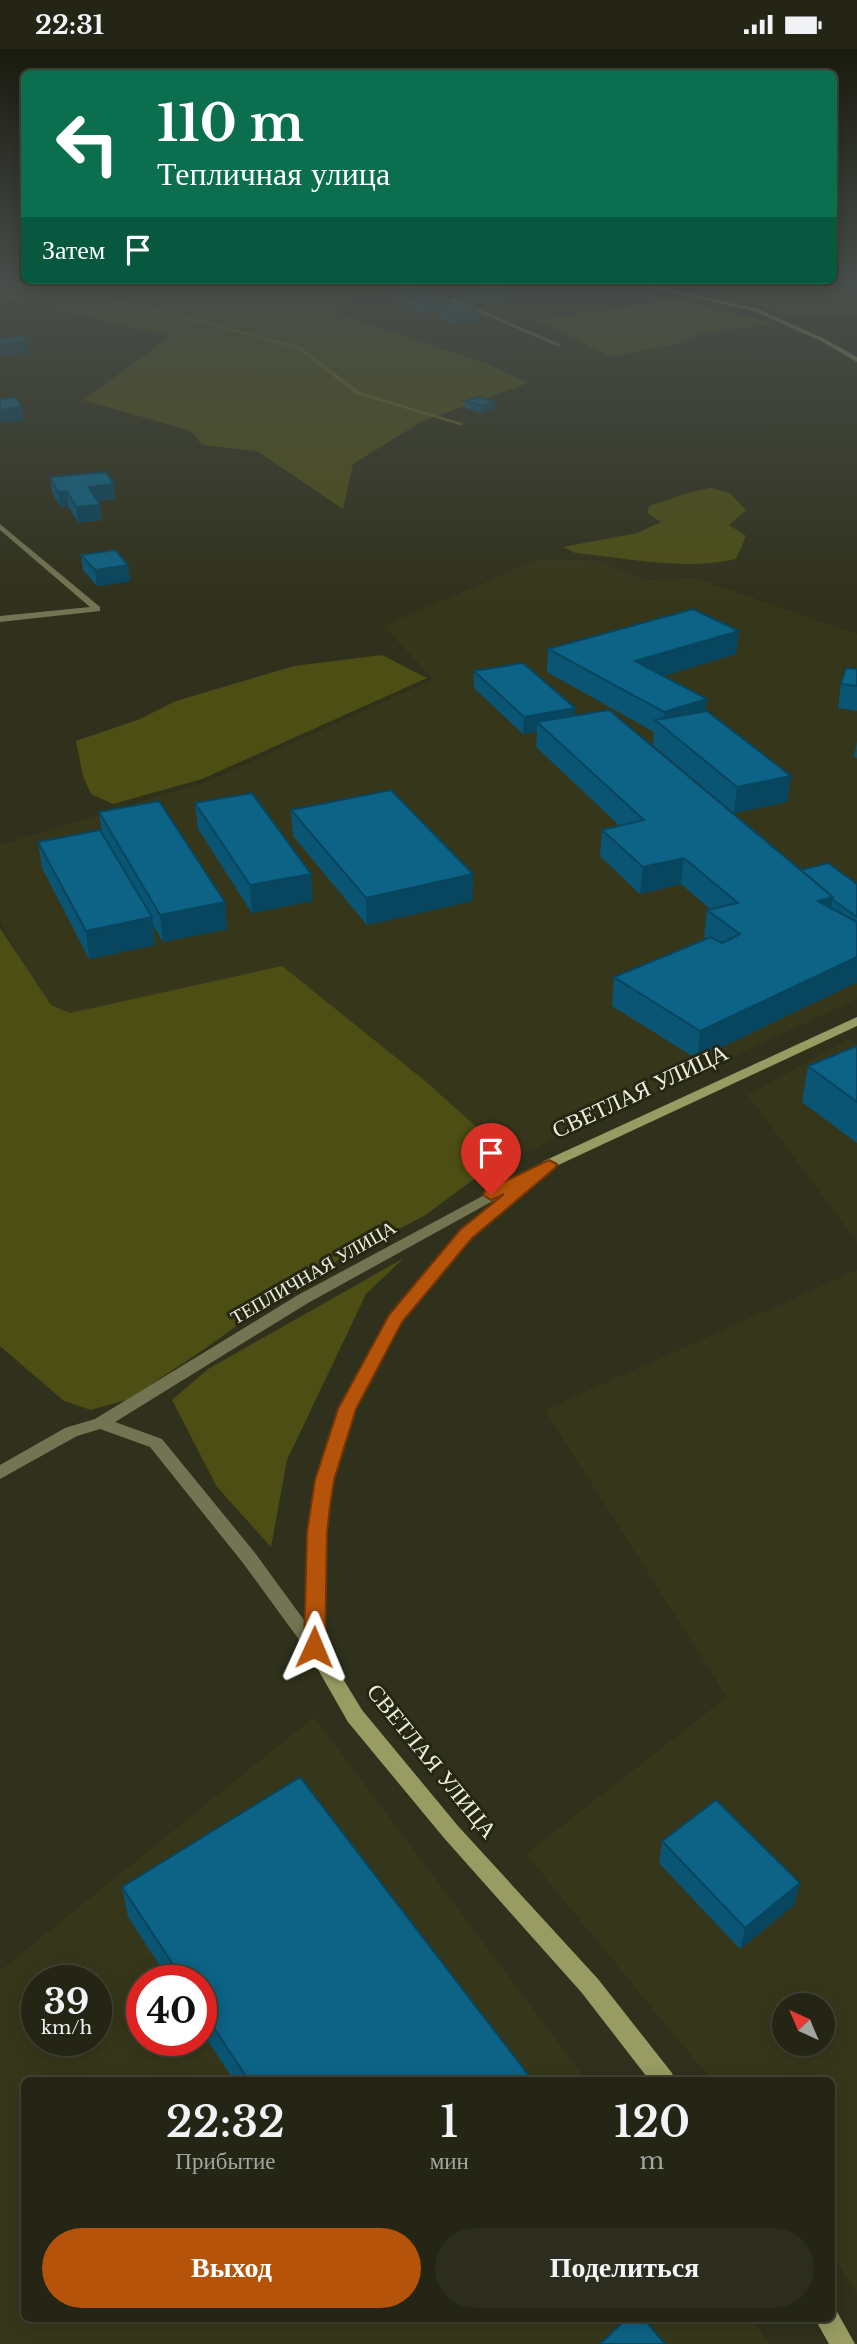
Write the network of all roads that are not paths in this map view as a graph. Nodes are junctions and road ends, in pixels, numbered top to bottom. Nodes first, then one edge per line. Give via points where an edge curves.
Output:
1 (0, 526) edge
2 (0, 618) edge
3 (857, 1021) edge
4 (549, 1164) junction
5 (101, 1423) junction
6 (0, 1473) edge
7 (314, 1647) junction
8 (661, 2077) edge
9 (829, 2322) edge
10 (843, 2344) edge

1 - 2 street via 97,609
3 - 4 street, СВЕТЛАЯ УЛИЦА
4 - 5 street, ТЕПЛИЧНАЯ УЛИЦА via 303,1299
4 - 7 street, СВЕТЛАЯ УЛИЦА via 466,1234 395,1319 347,1409 324,1480 317,1533
5 - 6 street, ТЕПЛИЧНАЯ УЛИЦА via 71,1432
5 - 7 street via 156,1443
7 - 8 street, СВЕТЛАЯ УЛИЦА via 355,1716 451,1832 590,1986
9 - 10 street

